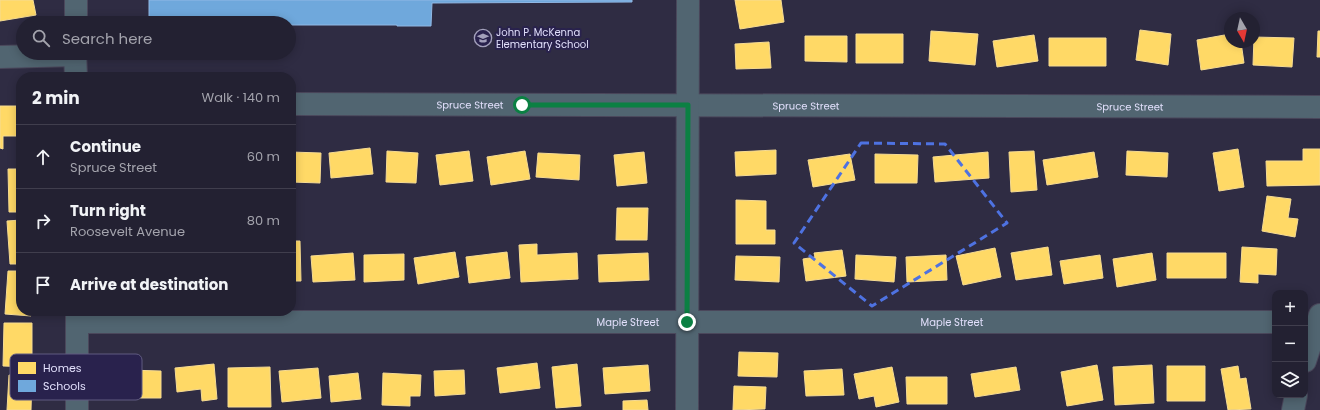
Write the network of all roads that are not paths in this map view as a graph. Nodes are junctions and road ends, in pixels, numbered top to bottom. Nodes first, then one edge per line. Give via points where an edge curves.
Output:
1 (76, 0) edge
2 (688, 0) edge
3 (76, 16) edge
4 (0, 56) edge
5 (16, 56) edge
6 (75, 60) edge
7 (76, 72) edge
8 (296, 104) edge
9 (688, 105) junction
10 (1320, 107) edge
11 (77, 316) edge
12 (1314, 320) edge
13 (687, 322) junction
14 (1272, 322) edge
15 (1308, 347) edge
16 (77, 354) edge
17 (1295, 398) edge
18 (76, 400) edge
19 (76, 410) edge
20 (687, 410) edge
21 (1293, 410) edge

1 - 3 street
2 - 9 street
4 - 5 street
6 - 7 street
8 - 9 street, Spruce Street
9 - 10 street, Spruce Street
9 - 13 street
11 - 13 street, Maple Street
11 - 16 street
12 - 15 street
13 - 14 street, Maple Street
13 - 20 street
17 - 21 street
18 - 19 street

